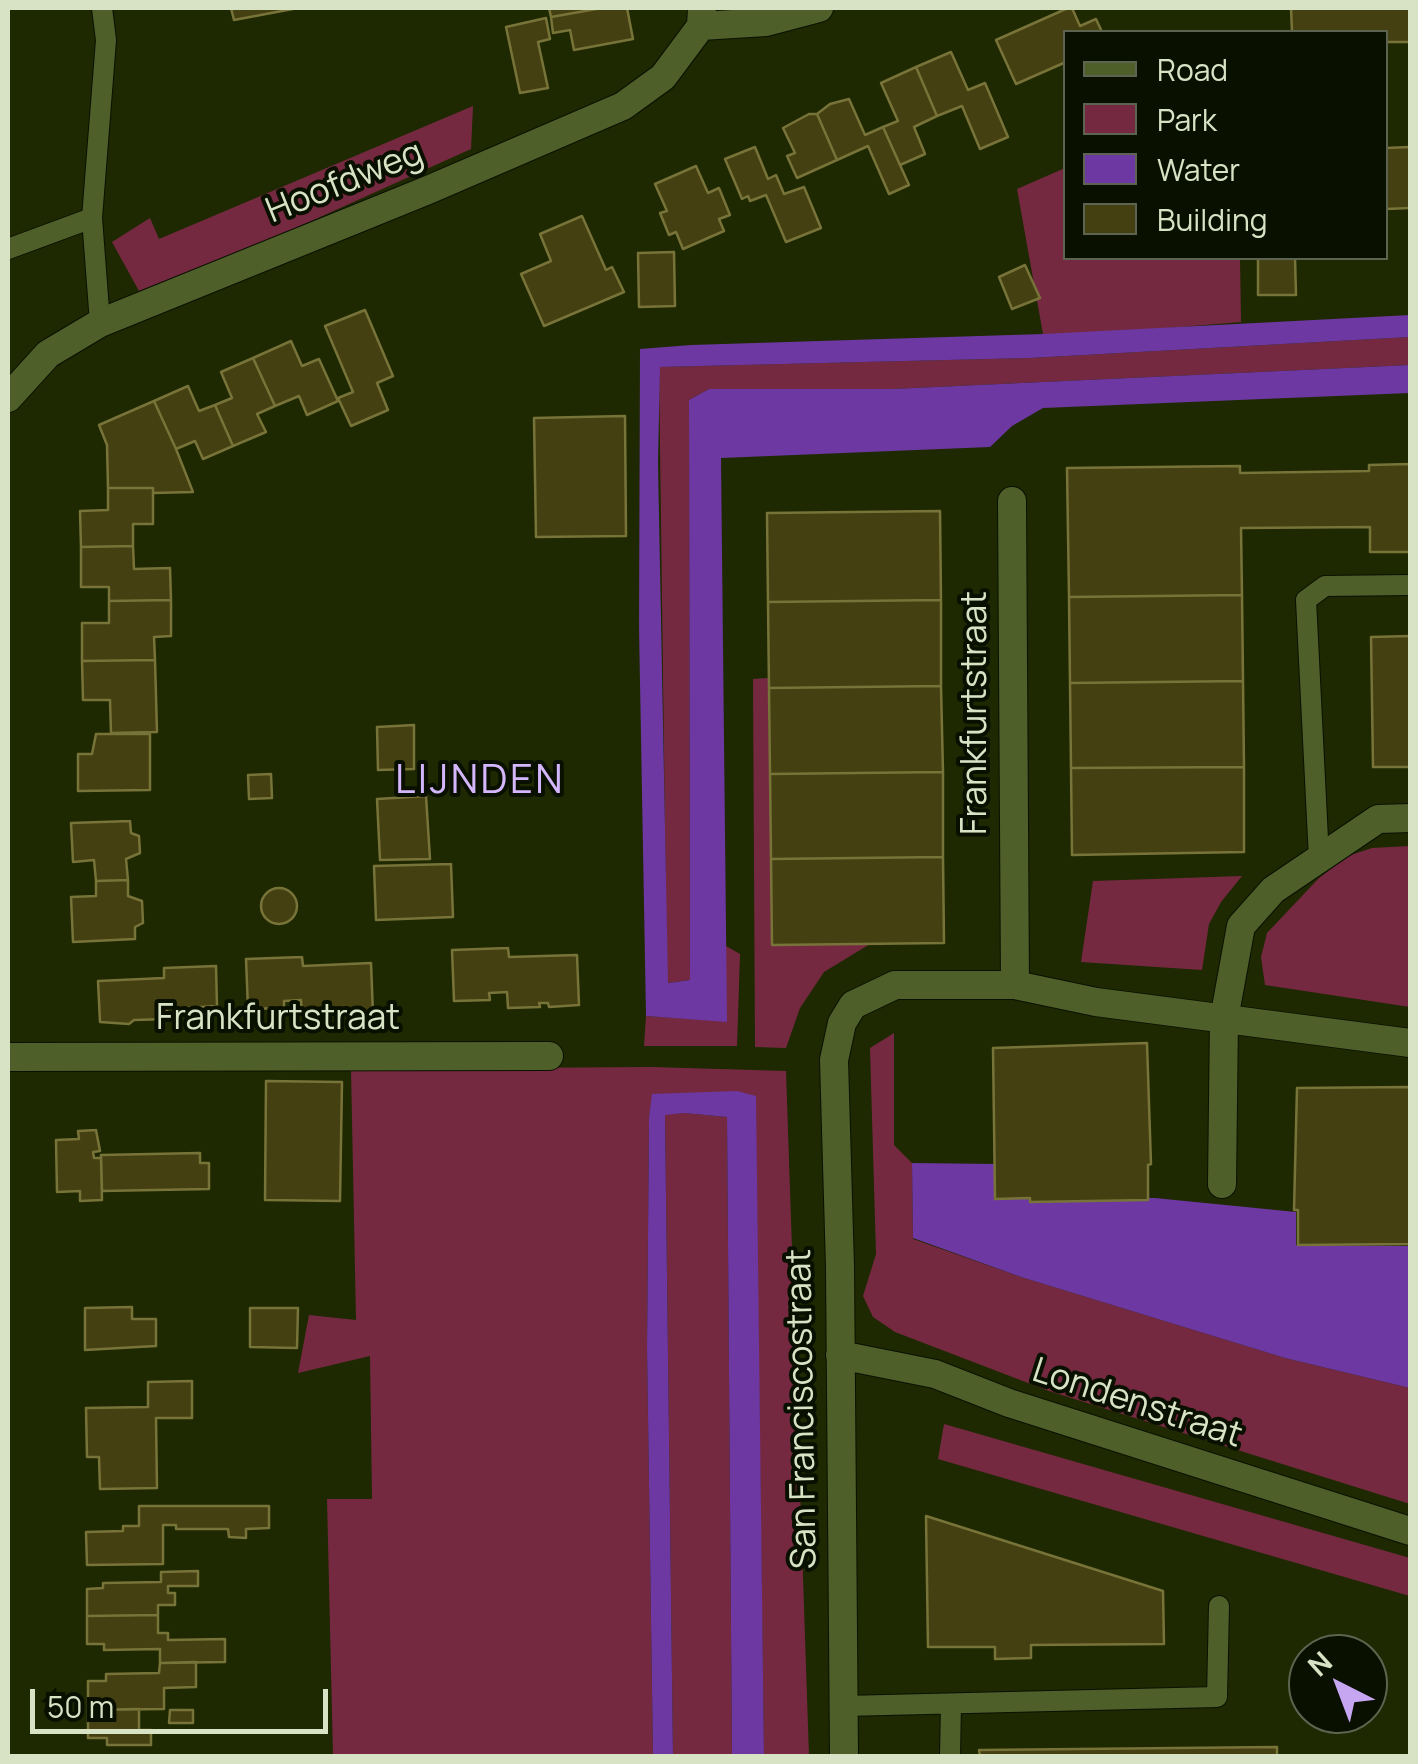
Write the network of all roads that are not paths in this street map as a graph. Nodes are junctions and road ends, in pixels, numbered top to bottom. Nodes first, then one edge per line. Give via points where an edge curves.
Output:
1 (102, 8) edge
2 (819, 8) edge
3 (702, 17) edge
4 (92, 218) junction
5 (8, 250) edge
6 (100, 323) junction
7 (8, 398) edge
8 (1012, 501) dead end
9 (1410, 585) edge
10 (1410, 818) edge
11 (1318, 859) junction
12 (1014, 985) junction
13 (1224, 1019) junction
14 (1410, 1043) edge
15 (550, 1056) dead end
16 (8, 1058) edge
17 (1222, 1184) dead end
18 (840, 1355) junction
19 (1410, 1530) edge
20 (1219, 1606) dead end
21 (951, 1704) junction
22 (844, 1706) junction
23 (844, 1756) edge
24 (950, 1756) edge

1 - 4 lane via 106,40
2 - 3 street, Hoofdweg via 766,22
3 - 6 street, Hoofdweg via 663,77 623,106
4 - 5 lane
4 - 6 lane
6 - 7 street, Hoofdweg via 48,354
8 - 12 street, Frankfurtstraat
9 - 11 lane via 1325,586 1306,600
10 - 11 street via 1378,819
11 - 13 street via 1273,890 1241,926
12 - 13 street
12 - 18 street, San Franciscostraat via 895,985 853,1006 842,1023 834,1060
13 - 14 street
13 - 17 street
15 - 16 street, Frankfurtstraat
18 - 19 street, Londenstraat via 935,1374
18 - 22 street, San Franciscostraat
20 - 21 lane via 1217,1697
21 - 22 lane
21 - 24 lane
22 - 23 street, San Franciscostraat

